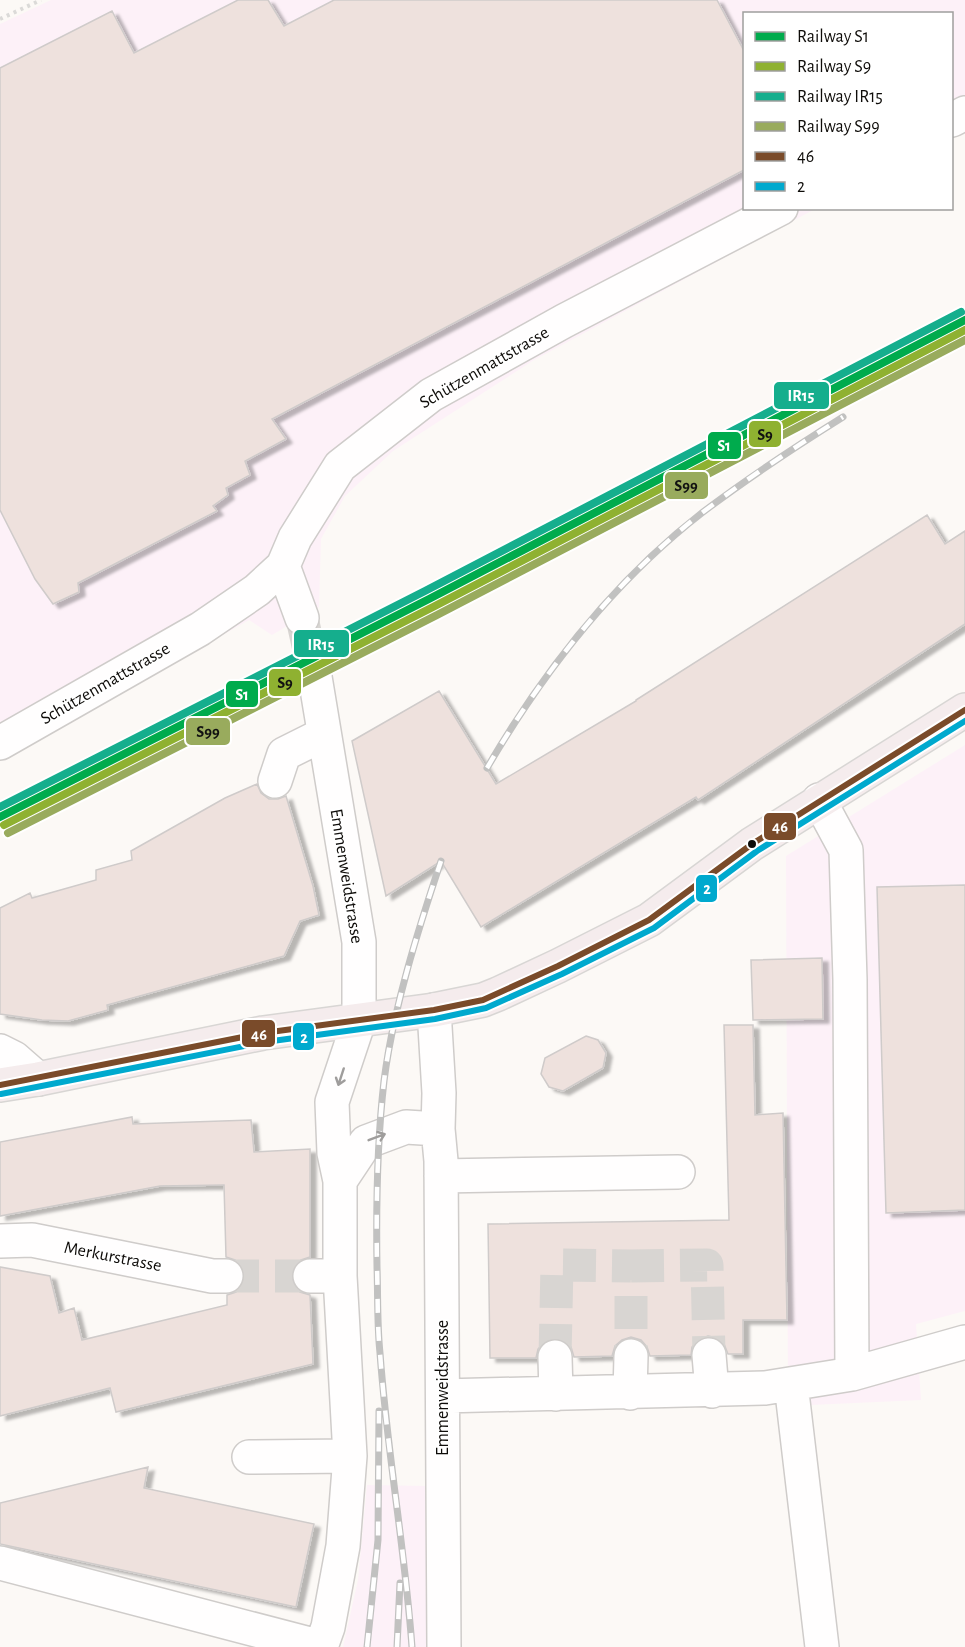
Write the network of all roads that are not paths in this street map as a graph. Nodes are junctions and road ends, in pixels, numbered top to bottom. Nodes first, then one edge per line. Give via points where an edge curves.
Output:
1 (777, 210) edge
2 (283, 567) junction
3 (302, 618) tunnel mouth
4 (315, 677) tunnel mouth
5 (965, 710) edge
6 (324, 734) junction
7 (0, 742) edge
8 (275, 781) dead end
9 (819, 800) junction
10 (434, 1010) junction
11 (359, 1021) junction
12 (0, 1051) edge
13 (38, 1079) junction
14 (0, 1085) edge
15 (438, 1129) junction
16 (678, 1172) dead end
17 (441, 1176) junction
18 (340, 1181) junction
19 (0, 1240) edge
20 (226, 1276) tunnel mouth
21 (965, 1342) edge
22 (709, 1355) tunnel mouth
23 (631, 1356) tunnel mouth
24 (555, 1357) tunnel mouth
25 (852, 1374) junction
26 (792, 1384) junction
27 (712, 1390) junction
28 (630, 1393) junction
29 (556, 1394) junction
30 (443, 1396) junction
31 (350, 1456) junction
32 (249, 1457) dead end
33 (0, 1563) edge
34 (321, 1647) edge
35 (444, 1647) edge
36 (822, 1647) edge

1 - 2 street, Schützenmattstrasse via 431,395 340,466 295,538
2 - 3 street
2 - 7 street, Schützenmattstrasse via 200,629
4 - 6 street, Emmenweidstrasse
5 - 9 main road
6 - 8 street via 284,754
6 - 11 street, Emmenweidstrasse via 359,942
9 - 10 main road via 649,920 507,990 483,1000
9 - 25 street via 846,850
10 - 11 main road
10 - 15 street, Emmenweidstrasse
11 - 13 main road via 263,1033
11 -> 18 street, Emmenweidstrasse via 332,1102 334,1153
12 - 13 street
13 - 14 main road
15 - 17 street, Emmenweidstrasse
18 -> 15 street via 366,1142 406,1127
16 - 17 street
17 - 30 street, Emmenweidstrasse
18 - 31 street, Emmenweidstrasse via 325,1276
19 - 20 street, Merkurstrasse via 32,1240
21 - 25 street
22 - 27 street
23 - 28 street
24 - 29 street
25 - 26 street
26 - 27 street
26 - 36 street
27 - 28 street
28 - 29 street
29 - 30 street
30 - 35 street, Emmenweidstrasse
31 - 32 street
31 - 34 street, Emmenweidstrasse via 343,1546
33 - 34 street, Emmenweidstrasse

